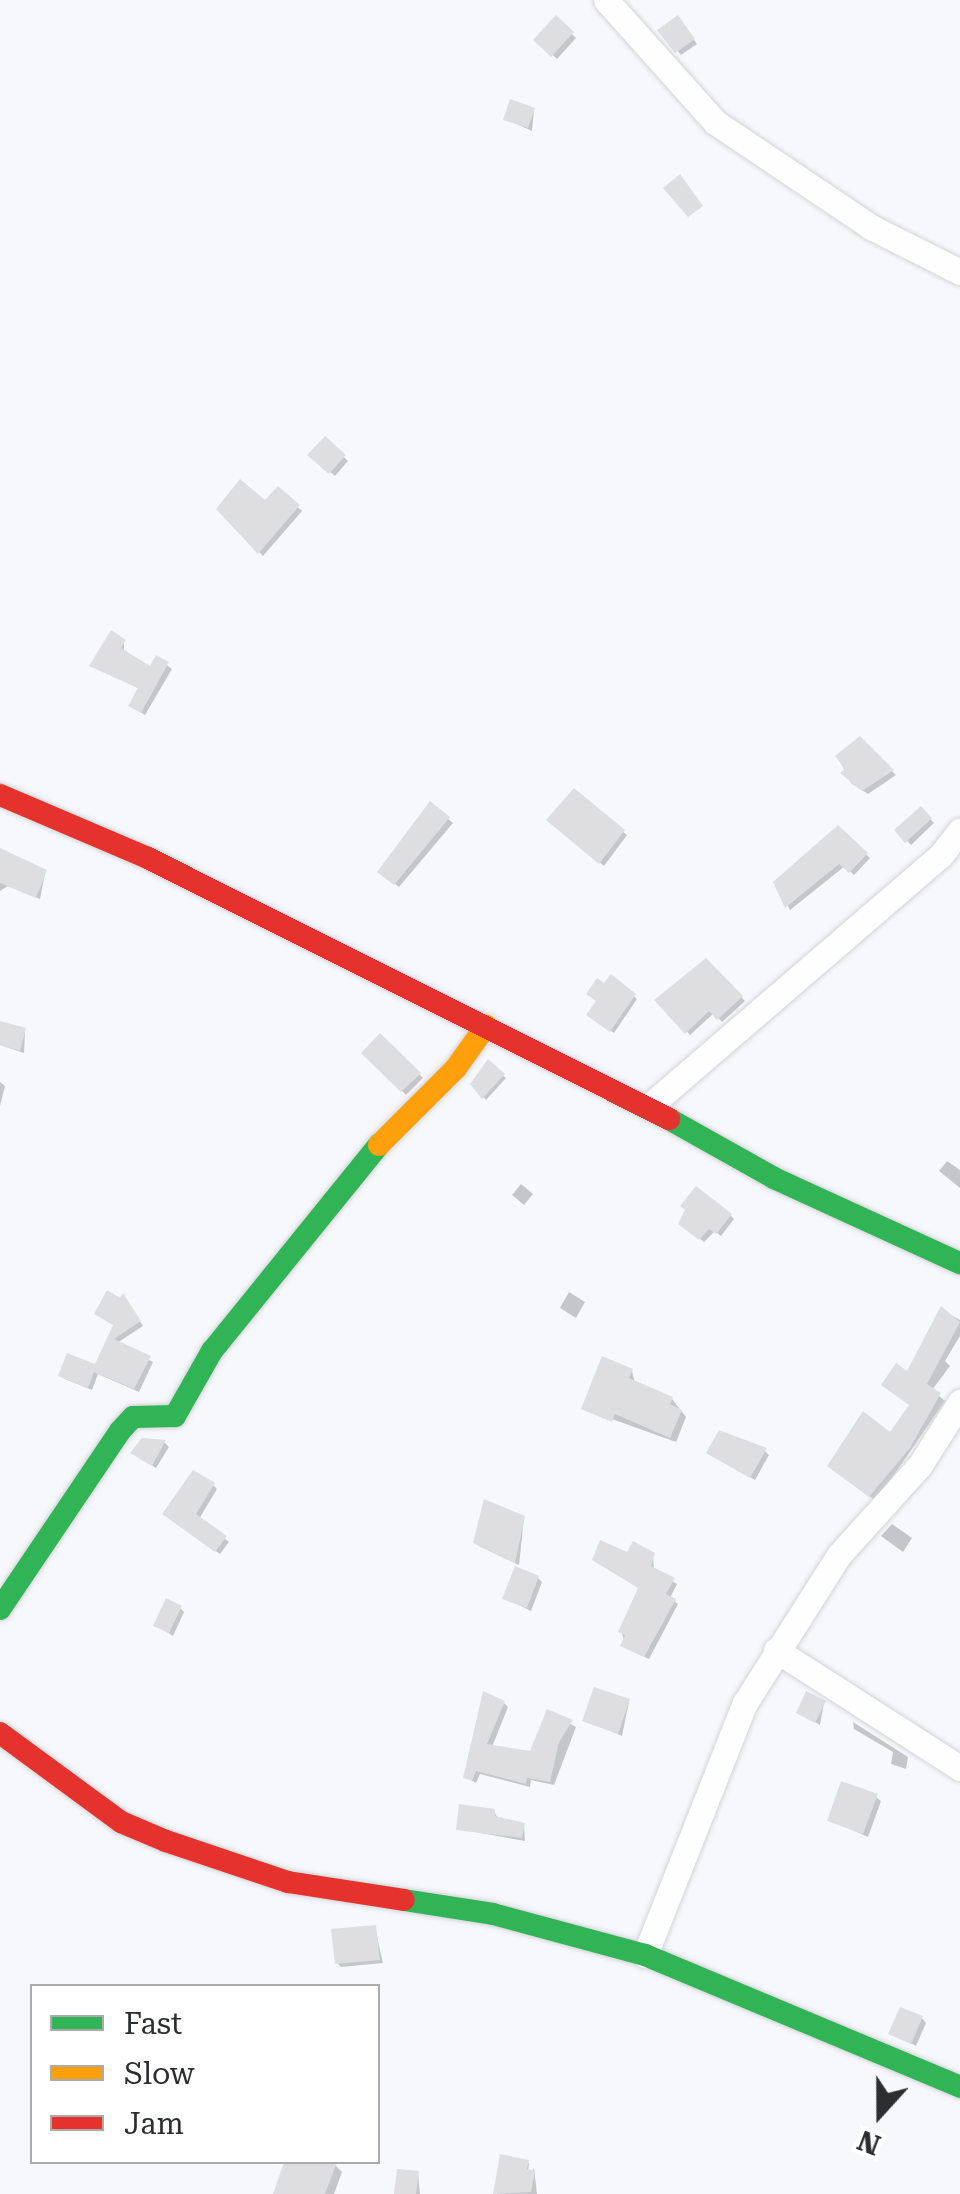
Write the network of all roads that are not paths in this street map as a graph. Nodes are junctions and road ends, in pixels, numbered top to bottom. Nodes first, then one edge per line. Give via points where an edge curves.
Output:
1 (606, 0) edge
2 (960, 272) edge
3 (0, 795) edge
4 (960, 831) edge
5 (486, 1026) junction
6 (648, 1107) junction
7 (960, 1263) edge
8 (960, 1402) edge
9 (0, 1609) edge
10 (776, 1650) junction
11 (0, 1733) edge
12 (960, 1768) edge
13 (645, 1955) junction
14 (960, 2087) edge

1 - 2 street via 716,122 871,227
3 - 5 street via 148,858
4 - 6 street via 941,855
5 - 6 street
5 - 9 street via 456,1068 368,1157 306,1244 212,1351 175,1416 133,1416 120,1431
6 - 7 street via 774,1178
8 - 10 street via 920,1465 840,1554
10 - 12 street
10 - 13 street via 745,1702
11 - 13 street via 121,1822 244,1869 422,1907 493,1914
13 - 14 street

